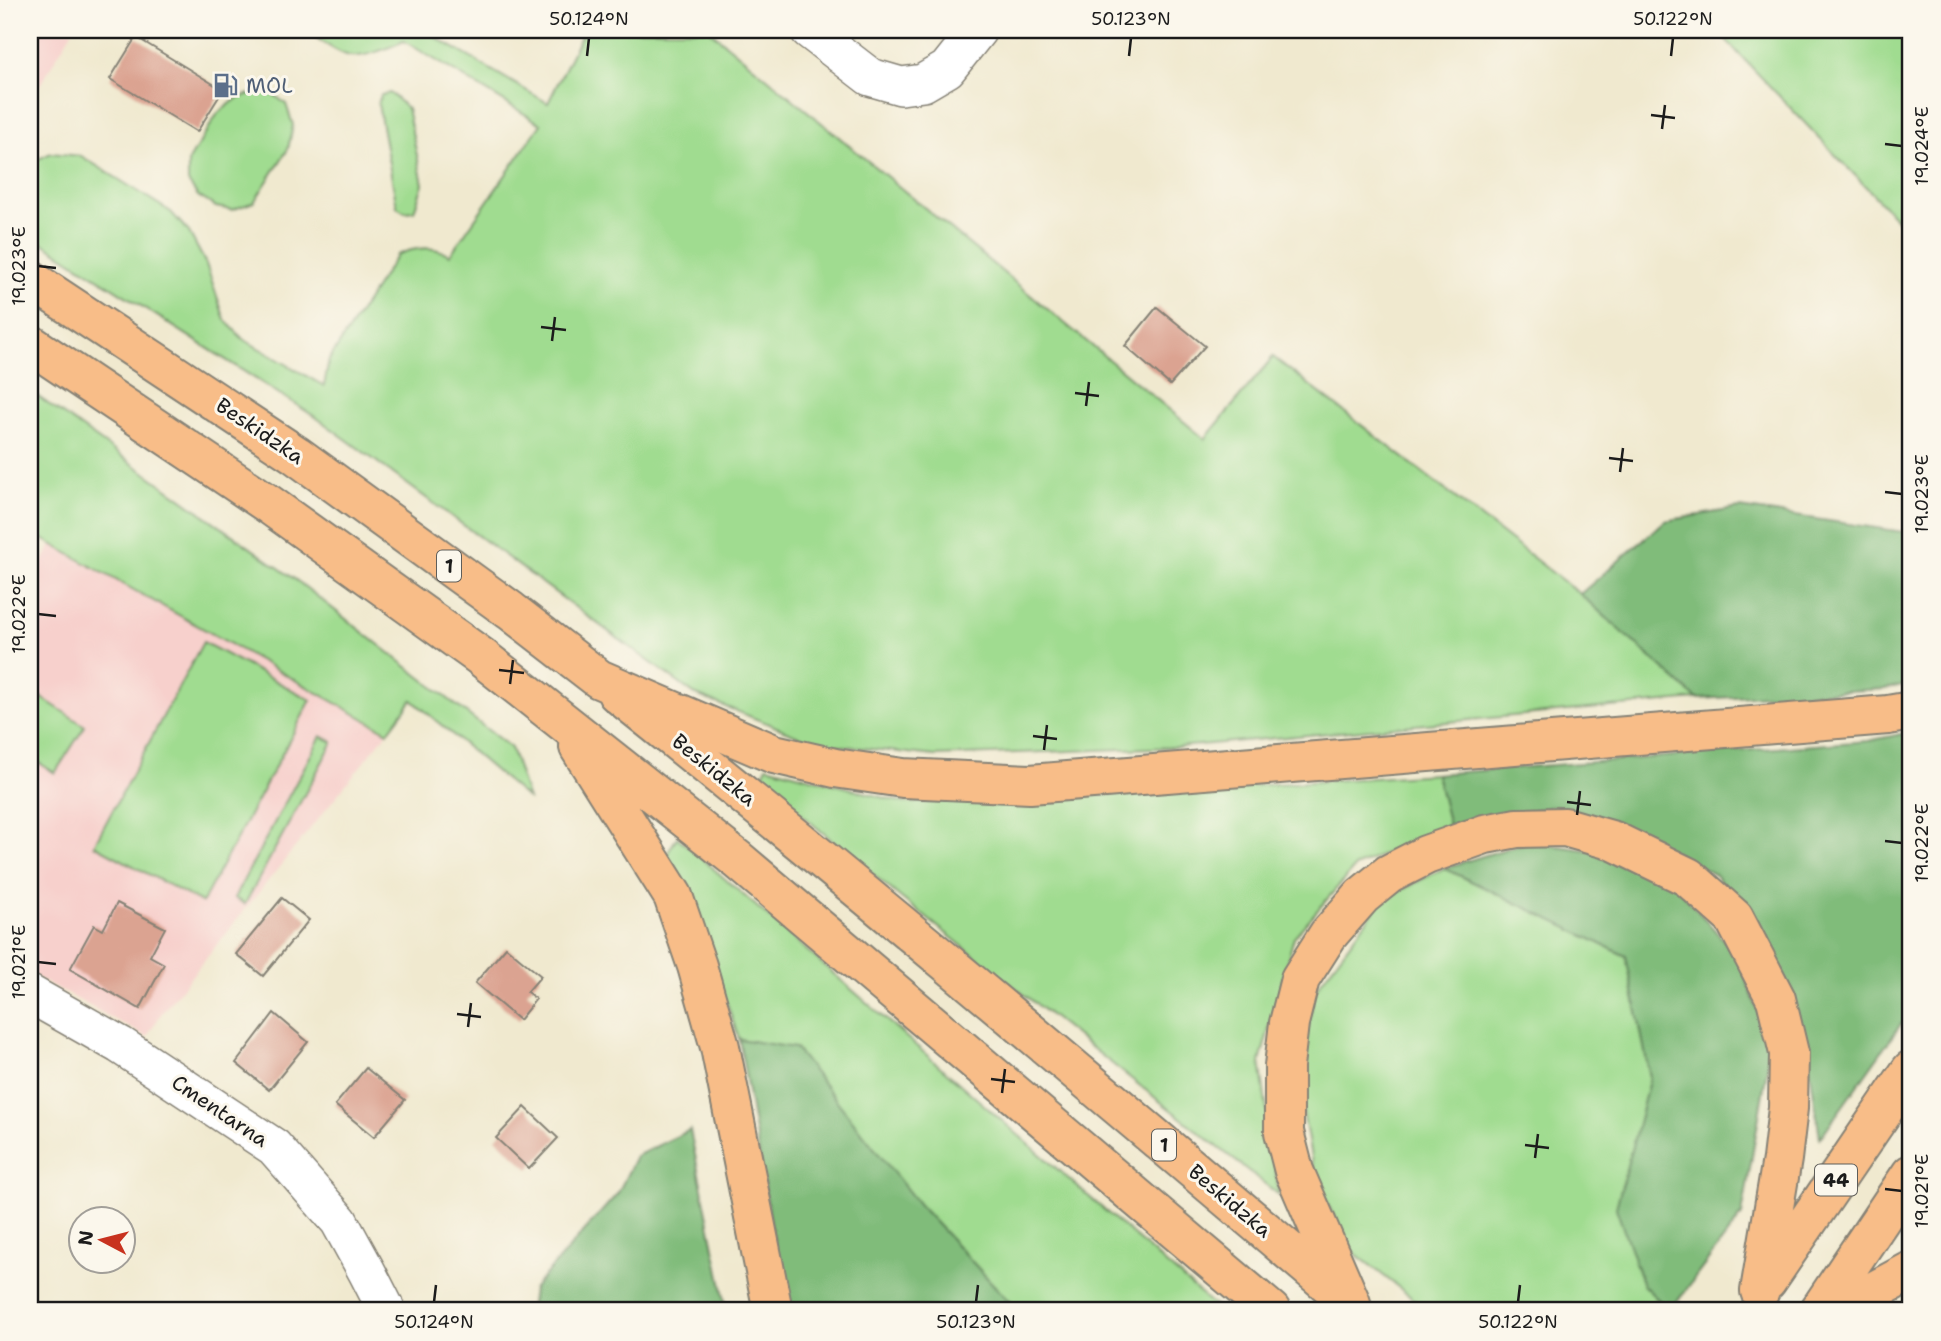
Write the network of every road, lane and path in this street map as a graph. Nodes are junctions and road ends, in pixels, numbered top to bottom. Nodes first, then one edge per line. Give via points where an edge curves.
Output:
1 (809, 30) edge
2 (978, 30) edge
3 (30, 279) edge
4 (30, 344) edge
5 (599, 679) junction
6 (1911, 711) edge
7 (563, 722) junction
8 (30, 994) edge
9 (1911, 1070) edge
10 (1911, 1174) edge
11 (1911, 1271) edge
12 (1753, 1301) edge
13 (1355, 1307) edge
14 (387, 1311) edge
15 (773, 1311) edge
16 (1271, 1311) edge
17 (1819, 1311) edge
18 (1837, 1311) edge

1 - 2 street via 870,78 901,86 923,83 947,69
3 - 5 main road, Beskidzka / 1 via 296,455
4 - 7 main road via 267,503 480,656
5 - 6 main road via 774,754 902,779 1030,784
5 - 13 main road, Beskidzka / 1 via 978,987
7 - 15 main road via 673,896 720,1047
7 - 16 main road via 738,860
8 - 14 street, Cmentarna via 120,1045 274,1147 339,1221
9 - 12 main road, 44
10 - 17 main road
11 - 18 main road
12 - 13 main road via 1782,1158 1787,1108 1789,1053 1776,999 1734,918 1689,877 1614,841 1565,827 1485,834 1389,874 1328,934 1300,979 1284,1066 1284,1132 1294,1171

